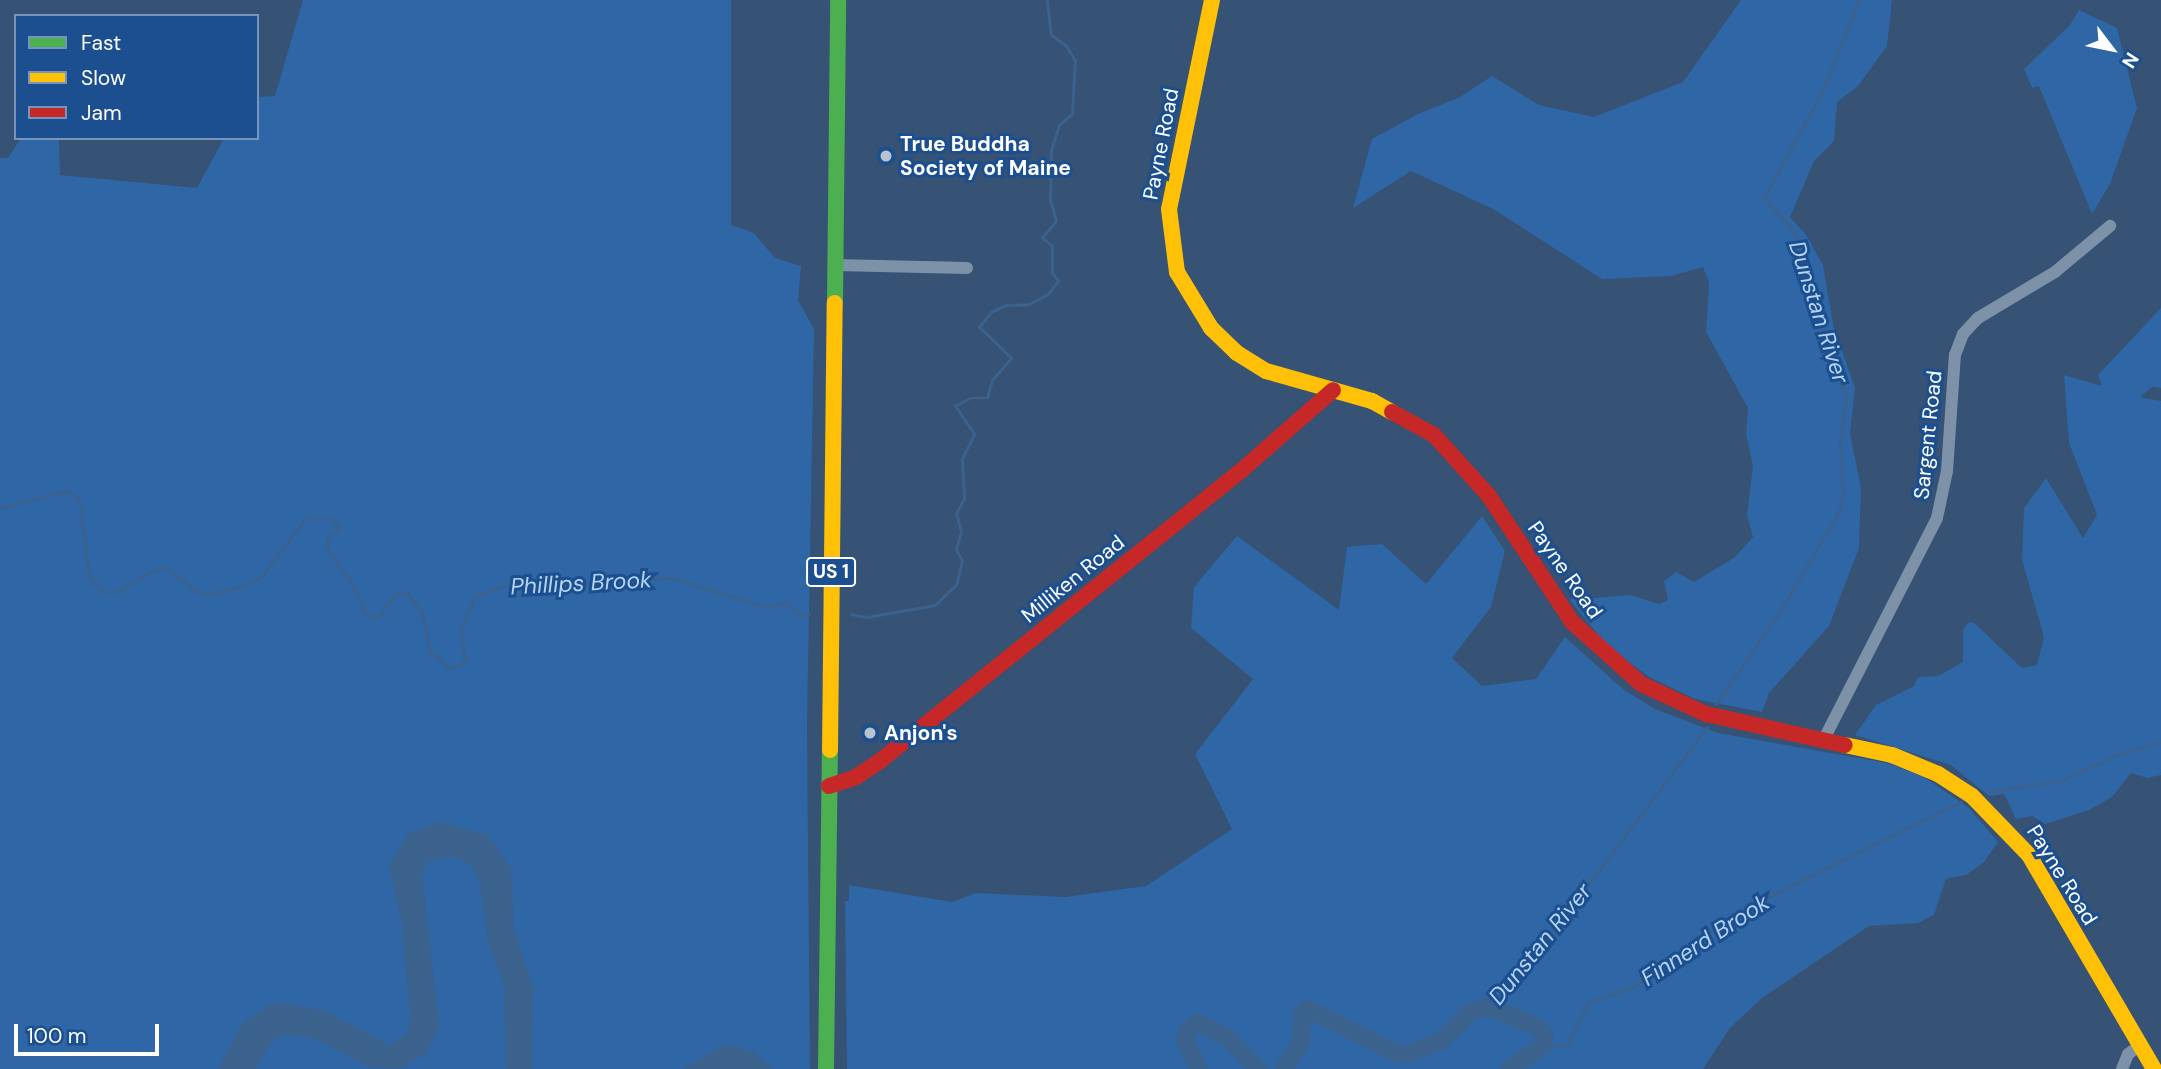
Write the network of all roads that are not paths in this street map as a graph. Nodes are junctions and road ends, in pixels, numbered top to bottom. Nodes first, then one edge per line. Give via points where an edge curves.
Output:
1 (838, 0) edge
2 (1212, 0) edge
3 (2110, 226) dead end
4 (835, 265) junction
5 (967, 268) dead end
6 (1332, 390) junction
7 (1824, 739) junction
8 (829, 786) junction
9 (2139, 1046) junction
10 (2161, 1053) edge
11 (825, 1069) edge
12 (2122, 1069) edge
13 (2154, 1069) edge

1 - 4 main road, US 1
2 - 6 main road, Payne Road via 1170,201 1175,265 1196,309 1231,348 1266,371
3 - 7 street, Sargent Road via 2054,272 1997,305 1963,334 1955,355 1947,471 1937,518
4 - 5 street
4 - 8 main road, US 1
6 - 7 main road, Payne Road via 1408,418 1454,453 1489,496 1572,622 1641,684 1706,714
6 - 8 main road, Milliken Road via 1242,470 880,761 856,777
7 - 9 main road, Payne Road via 1917,764 1959,787 1994,815 2036,865
8 - 11 main road, US 1
9 - 10 main road
9 - 12 street via 2128,1054
9 - 13 main road, Payne Road

